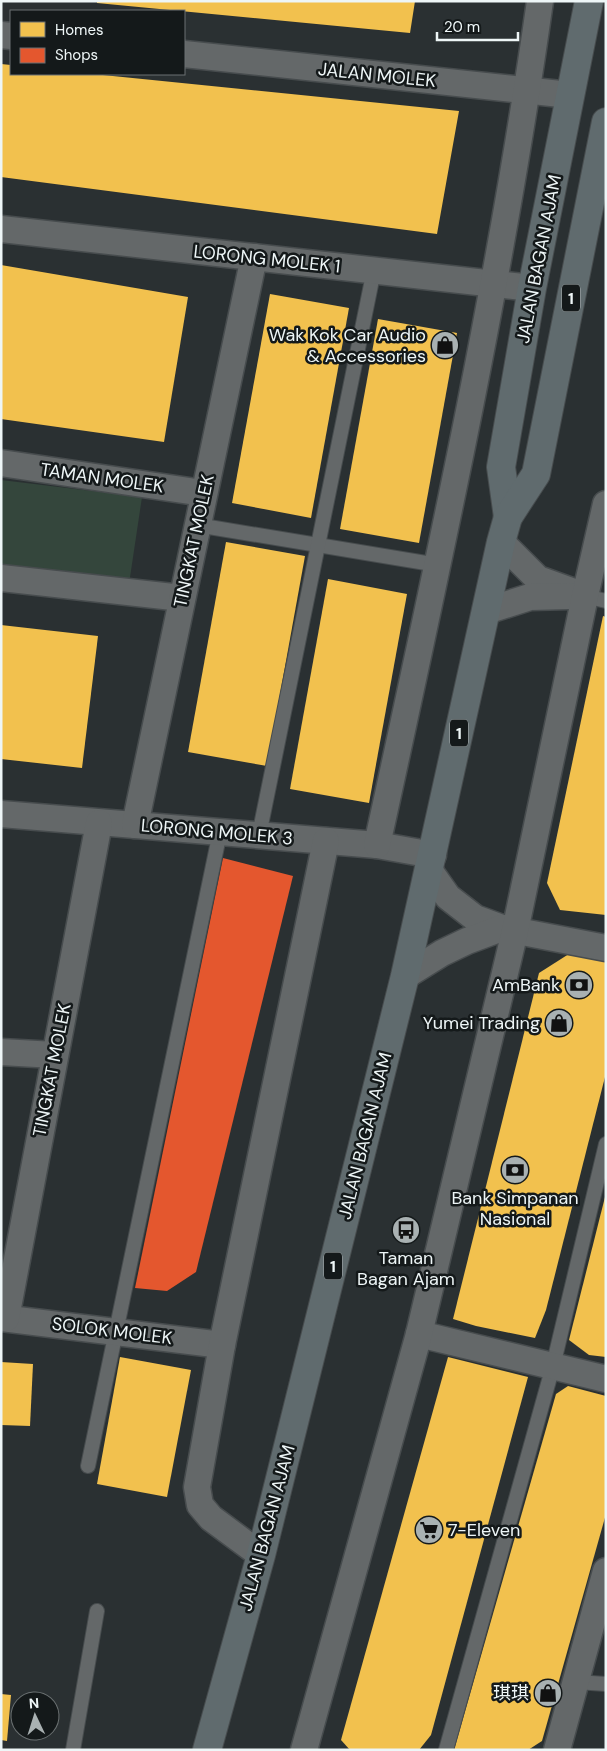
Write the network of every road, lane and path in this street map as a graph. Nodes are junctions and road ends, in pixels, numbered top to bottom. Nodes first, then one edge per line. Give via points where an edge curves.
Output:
1 (540, 1) edge
2 (589, 1) edge
3 (185, 54) edge
4 (527, 91) junction
5 (570, 96) junction
6 (606, 122) edge
7 (1, 229) edge
8 (254, 257) junction
9 (374, 270) junction
10 (495, 284) junction
11 (532, 288) junction
12 (1, 464) edge
13 (204, 493) junction
14 (606, 504) edge
15 (197, 525) junction
16 (504, 530) junction
17 (318, 545) junction
18 (438, 565) junction
19 (1, 578) edge
20 (182, 598) junction
21 (595, 598) edge
22 (486, 611) junction
23 (1, 814) edge
24 (99, 823) junction
25 (135, 825) junction
26 (220, 832) junction
27 (259, 835) junction
28 (326, 841) junction
29 (377, 845) junction
30 (431, 863) junction
31 (508, 930) junction
32 (606, 948) edge
33 (405, 976) junction
34 (1, 1052) edge
35 (55, 1055) junction
36 (606, 1144) edge
37 (4, 1318) edge
38 (117, 1332) junction
39 (419, 1334) junction
40 (222, 1345) junction
41 (553, 1366) junction
42 (606, 1379) edge
43 (88, 1466) dead end
44 (261, 1555) junction
45 (606, 1572) edge
46 (97, 1611) dead end
47 (576, 1682) junction
48 (606, 1684) edge
49 (73, 1750) edge
50 (207, 1750) edge
51 (304, 1750) edge
52 (446, 1750) edge
53 (557, 1750) edge

1 - 4 street
2 - 5 main road, JALAN BAGAN AJAM / 1
3 - 4 street, JALAN MOLEK
4 - 5 street, JALAN MOLEK
4 - 10 street
5 - 11 main road, JALAN BAGAN AJAM / 1
6 - 16 main road, JALAN BAGAN AJAM / 1 via 536,474
7 - 8 street, LORONG MOLEK 1
8 - 9 street, LORONG MOLEK 1
8 - 13 street, TINGKAT MOLEK
9 - 10 street, LORONG MOLEK 1
9 - 17 lane
10 - 11 street, LORONG MOLEK 1
10 - 18 street
11 - 16 main road, JALAN BAGAN AJAM / 1 via 501,467
12 - 13 street, TAMAN MOLEK
13 - 15 street, TINGKAT MOLEK
14 - 21 street
15 - 17 lane
15 - 20 street, TINGKAT MOLEK
16 - 21 street via 538,579
16 - 22 main road, JALAN BAGAN AJAM / 1
17 - 18 lane
17 - 27 lane
18 - 29 street
19 - 20 street
20 - 25 street, TINGKAT MOLEK
21 - 22 street via 530,597
21 - 31 street
22 - 30 main road, JALAN BAGAN AJAM / 1
23 - 24 street, LORONG MOLEK 3
24 - 25 street, LORONG MOLEK 3
24 - 35 street, TINGKAT MOLEK
25 - 26 street, LORONG MOLEK 3
26 - 27 street, LORONG MOLEK 3
26 - 38 lane
27 - 28 street, LORONG MOLEK 3
28 - 29 street, LORONG MOLEK 3
28 - 40 street
29 - 30 street, LORONG MOLEK 3
30 - 31 street via 448,897 475,918
30 - 33 main road, JALAN BAGAN AJAM / 1
31 - 32 street
31 - 33 street via 442,953
31 - 39 street
33 - 44 main road, JALAN BAGAN AJAM / 1
34 - 35 street
35 - 37 street, TINGKAT MOLEK
36 - 41 lane
37 - 38 street, SOLOK MOLEK
38 - 40 street, SOLOK MOLEK
38 - 43 lane
39 - 41 street
39 - 51 street
40 - 44 street via 197,1487 200,1505 211,1518
41 - 42 street
41 - 52 lane
44 - 50 main road, JALAN BAGAN AJAM / 1
45 - 47 street
46 - 49 lane
47 - 48 lane
47 - 53 street

